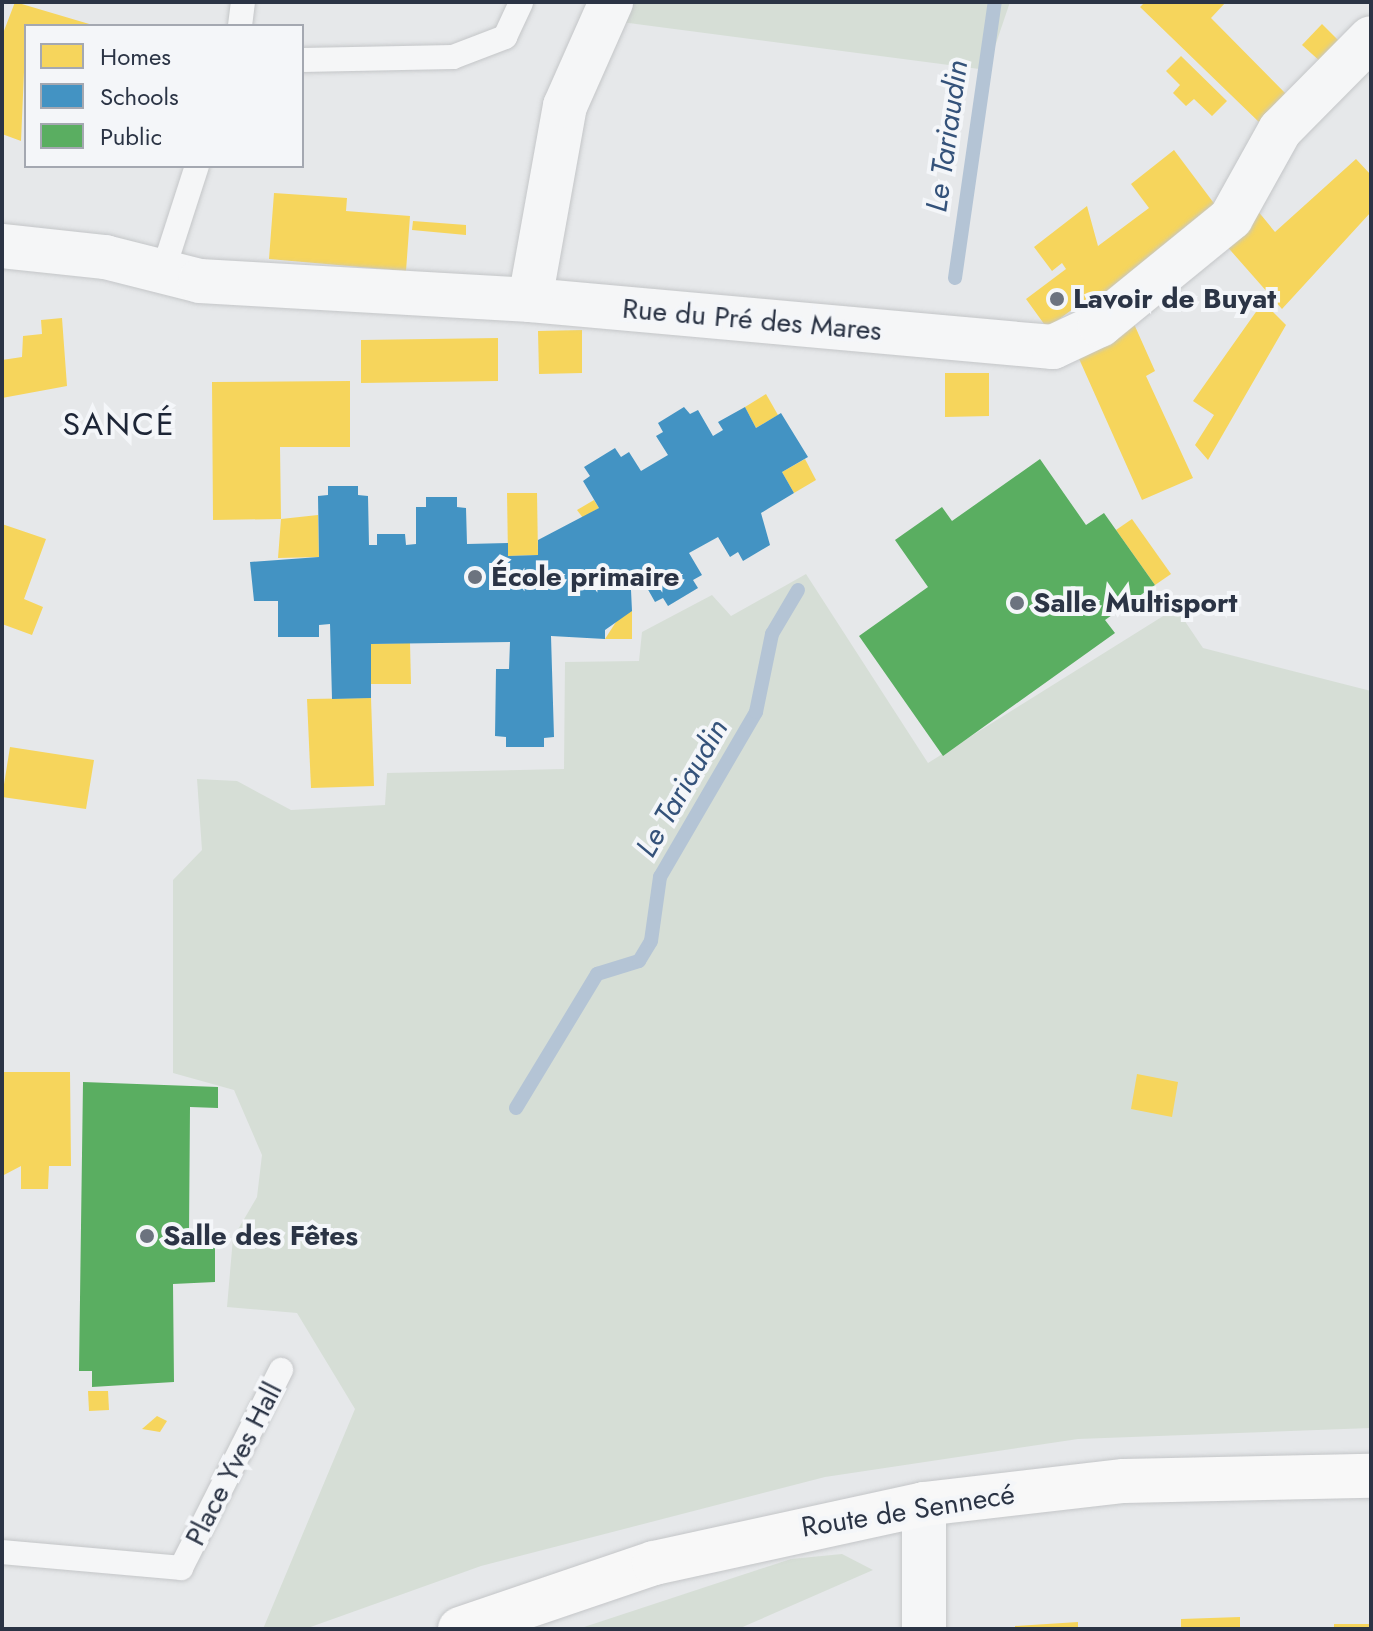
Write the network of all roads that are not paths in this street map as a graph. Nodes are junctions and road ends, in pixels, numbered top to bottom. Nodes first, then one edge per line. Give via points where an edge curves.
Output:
1 (243, 2) edge
2 (521, 2) edge
3 (611, 2) edge
4 (240, 24) edge
5 (1371, 38) edge
6 (304, 60) edge
7 (196, 168) edge
8 (2, 246) edge
9 (163, 271) junction
10 (530, 300) junction
11 (281, 1370) dead end
12 (1371, 1476) edge
13 (924, 1504) junction
14 (2, 1552) edge
15 (460, 1629) edge
16 (924, 1629) edge

1 - 4 lane
2 - 6 lane via 505,37 453,57
3 - 10 street via 565,106
5 - 10 street, Rue du Pré des Mares via 1280,130 1231,218 1100,325 1053,347
7 - 9 lane
8 - 9 street, Rue du Pré des Mares
9 - 10 street, Rue du Pré des Mares via 200,281
11 - 14 lane, Place Yves Hall via 181,1568
12 - 13 street, Route de Sennecé via 1124,1481
13 - 15 street, Route de Sennecé via 654,1563
13 - 16 street

